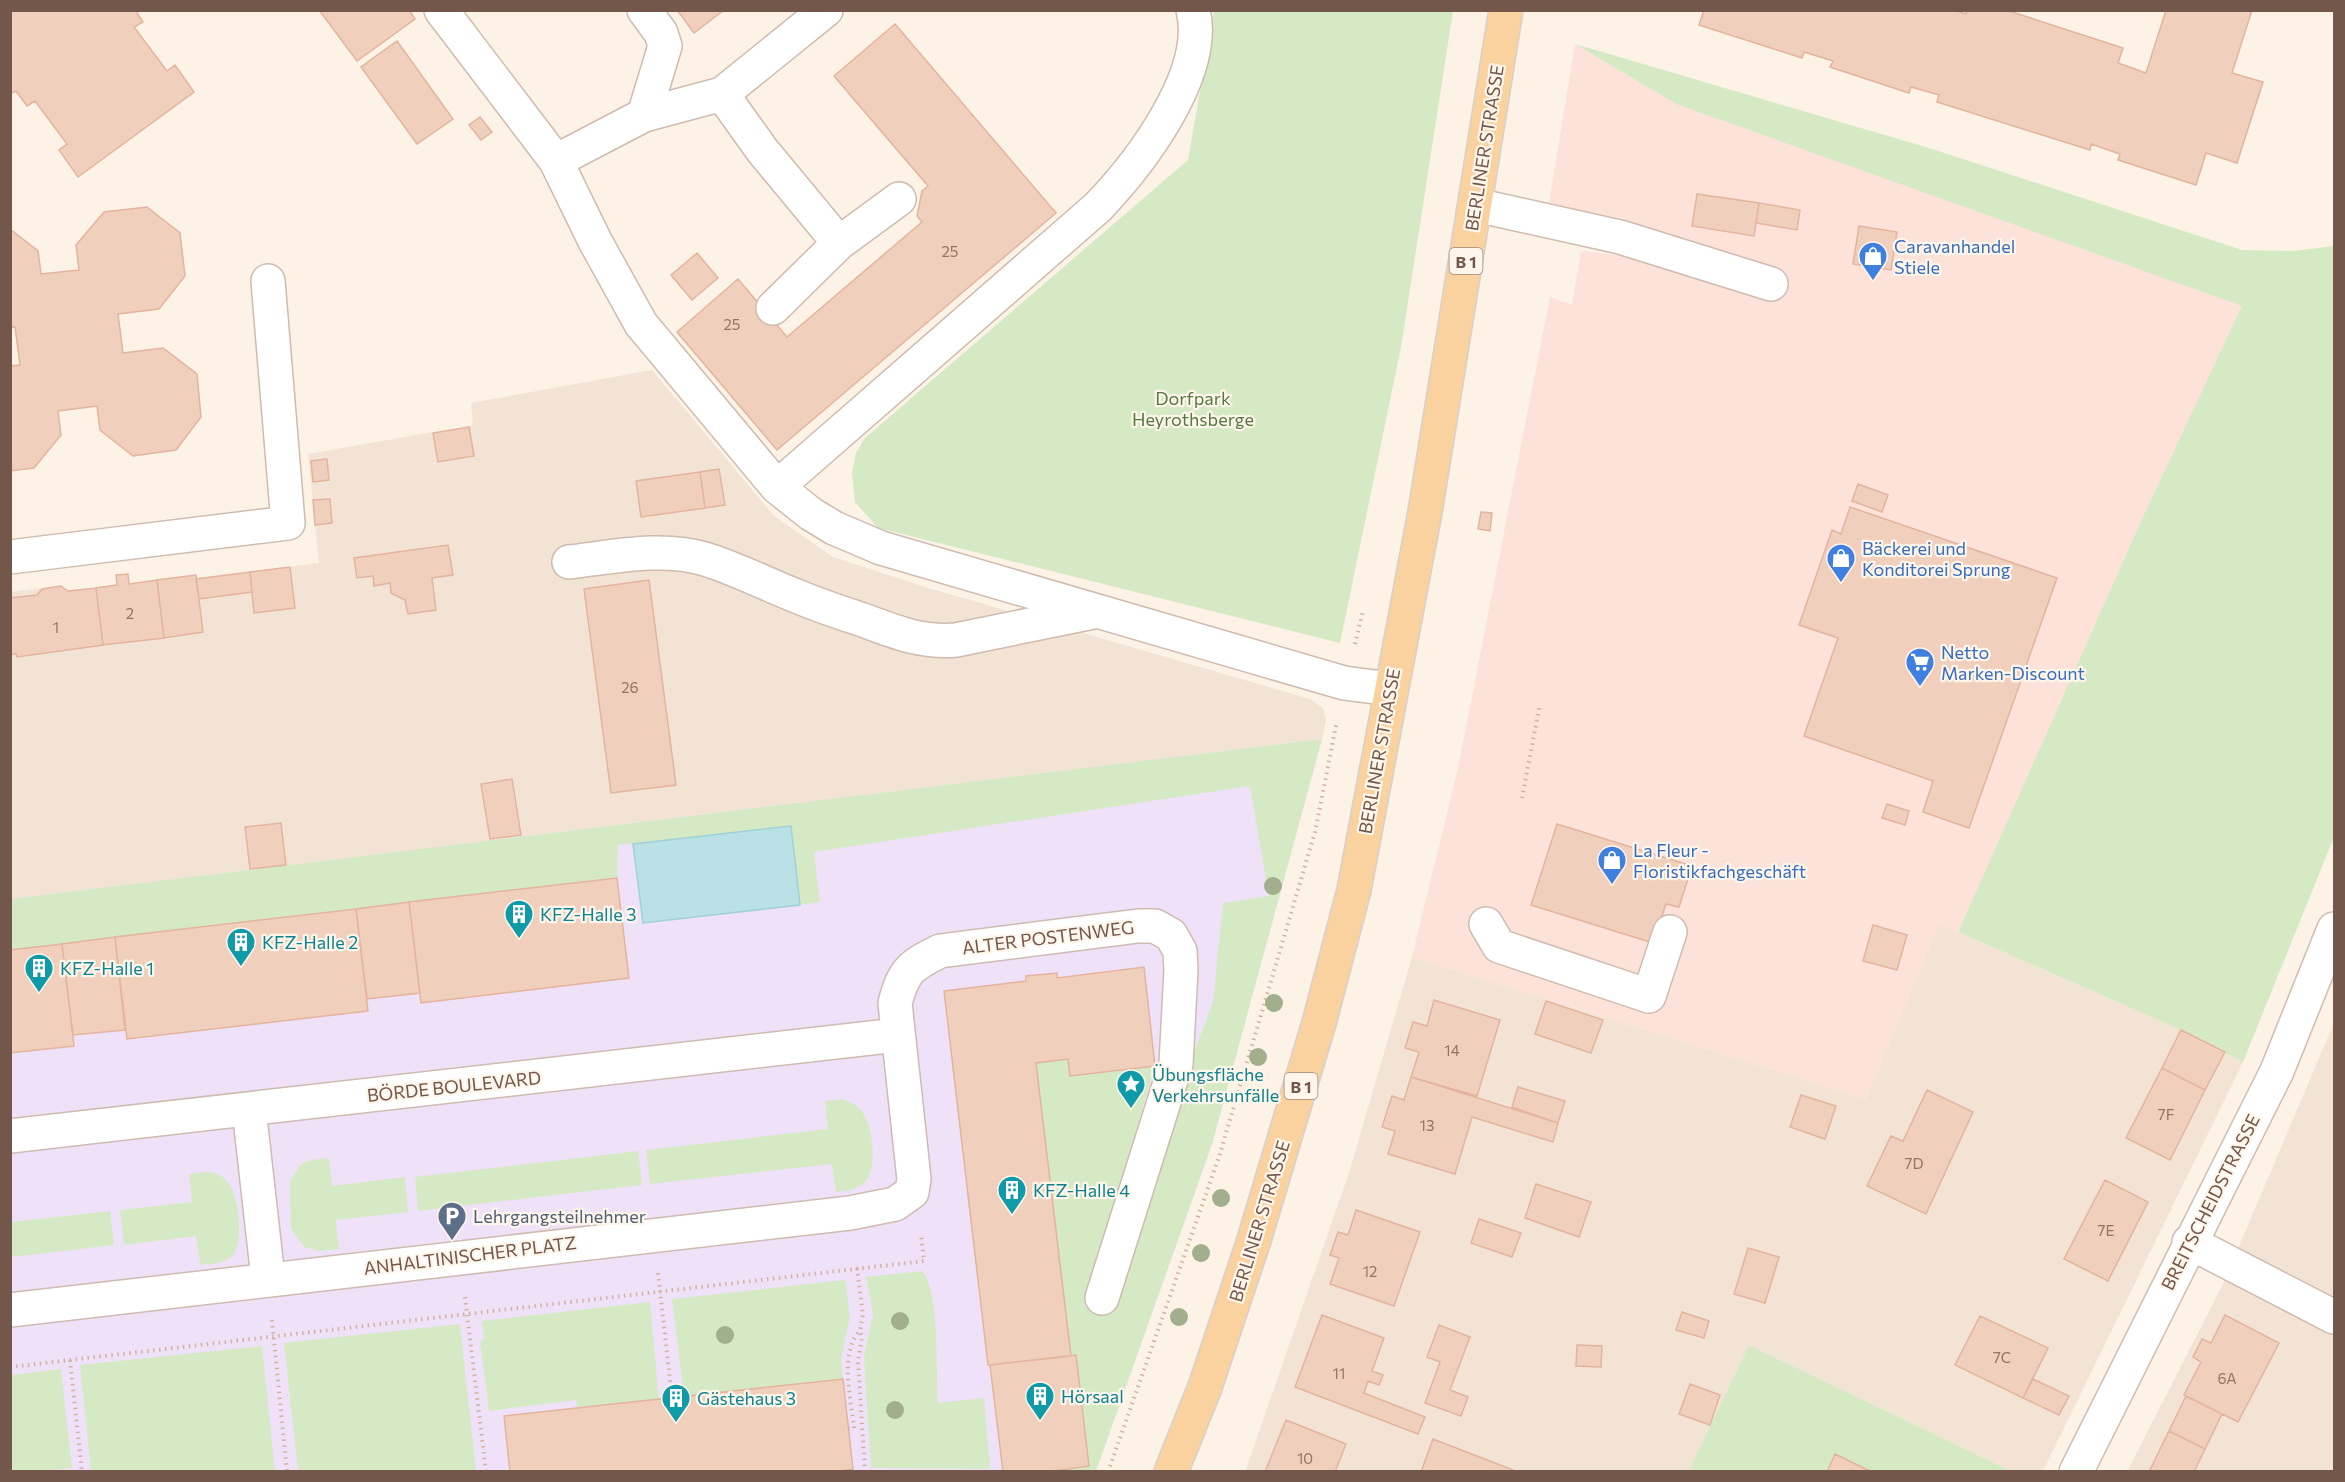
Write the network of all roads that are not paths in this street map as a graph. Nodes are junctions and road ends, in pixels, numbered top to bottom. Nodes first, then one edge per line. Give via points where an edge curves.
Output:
1 (441, 10) edge
2 (644, 10) edge
3 (826, 10) edge
4 (1193, 10) edge
5 (1506, 10) edge
6 (722, 94) junction
7 (644, 115) junction
8 (556, 161) junction
9 (898, 199) dead end
10 (1476, 205) junction
11 (839, 243) junction
12 (268, 280) dead end
13 (1771, 284) dead end
14 (773, 308) dead end
15 (777, 487) junction
16 (10, 557) edge
17 (569, 562) dead end
18 (1098, 611) junction
19 (1390, 689) junction
20 (1485, 924) dead end
21 (2334, 929) edge
22 (1670, 932) dead end
23 (897, 1035) junction
24 (249, 1109) junction
25 (10, 1136) edge
26 (2189, 1242) junction
27 (268, 1278) junction
28 (1102, 1298) dead end
29 (10, 1310) edge
30 (2334, 1317) edge
31 (1171, 1472) edge
32 (2076, 1472) edge

1 - 8 street
2 - 7 street via 661,33 665,46
3 - 6 street
4 - 15 street via 1195,35 1186,77 1151,144 1127,177 1098,207
5 - 10 main road, BERLINER STRASSE / B 1
6 - 7 street
6 - 11 street via 762,150
7 - 8 street
8 - 15 street via 641,324
9 - 11 street
10 - 13 street via 1620,237
10 - 19 main road, BERLINER STRASSE / B 1 via 1425,512
11 - 14 street
12 - 16 street via 288,523
15 - 18 street via 834,528 881,548
17 - 18 street via 657,553 705,559 802,599 901,634 938,642
18 - 19 street via 1344,683
19 - 31 main road, BERLINER STRASSE / B 1 via 1354,890 1319,1023 1226,1327
20 - 22 street via 1499,945 1649,996
21 - 26 street, BREITSCHEIDSTRASSE via 2277,1071
23 - 24 street, BÖRDE BOULEVARD
23 - 27 street, ANHALTINISCHER PLATZ via 914,1179 912,1192 894,1204
23 - 28 street, ALTER POSTENWEG via 894,1003 902,979 918,962 940,951 1138,926 1155,926 1171,934 1180,951 1181,970 1176,1064
24 - 25 street, BÖRDE BOULEVARD
24 - 27 street
26 - 30 street
26 - 32 street, BREITSCHEIDSTRASSE
27 - 29 street, ANHALTINISCHER PLATZ

